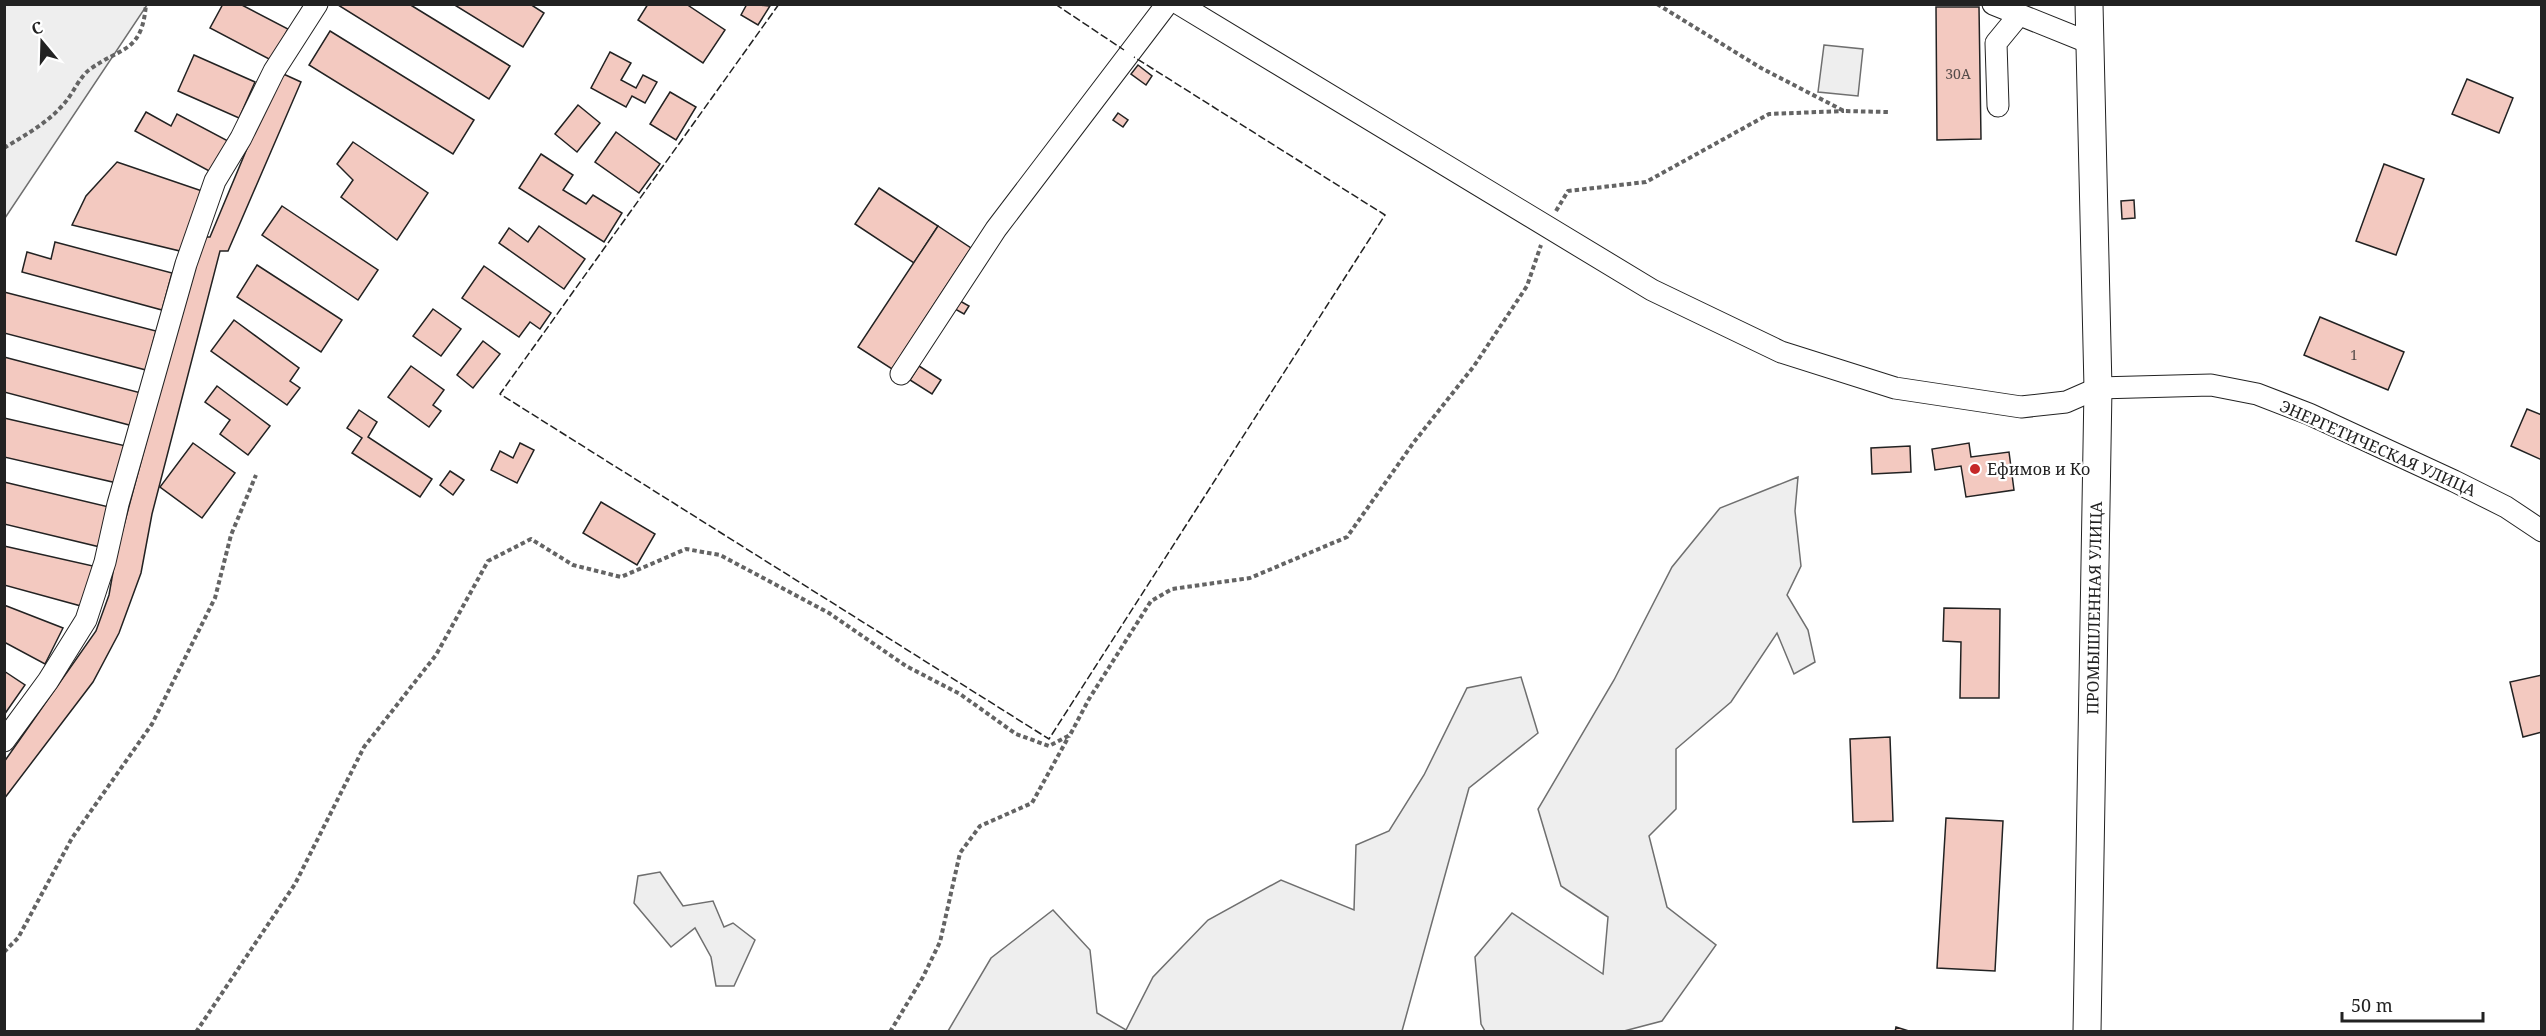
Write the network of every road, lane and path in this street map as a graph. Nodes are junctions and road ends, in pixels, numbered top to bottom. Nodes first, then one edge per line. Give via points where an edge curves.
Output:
1 (146, 4) edge
2 (317, 4) edge
3 (1167, 4) edge
4 (1179, 4) edge
5 (1657, 4) edge
6 (1993, 4) edge
7 (2090, 4) edge
8 (2019, 15) junction
9 (2090, 43) junction
10 (1998, 106) dead end
11 (1844, 111) junction
12 (1888, 112) dead end
13 (4, 148) edge
14 (1547, 226) junction
15 (901, 374) dead end
16 (2098, 388) junction
17 (256, 475) dead end
18 (2541, 531) edge
19 (1070, 735) junction
20 (4, 741) edge
21 (4, 952) edge
22 (196, 1032) edge
23 (890, 1032) edge
24 (2087, 1032) edge

1 - 13 path via 144,27 128,48 87,71 66,101 41,126
2 - 20 street via 274,71 242,138 215,181 186,264 86,620
3 - 15 street via 996,229
4 - 14 street
5 - 11 path via 1761,68
6 - 8 street
7 - 9 main road, ПРОМЫШЛЕННАЯ УЛИЦА
8 - 9 street
8 - 10 street via 1996,43
9 - 16 main road, ПРОМЫШЛЕННАЯ УЛИЦА
11 - 12 path
11 - 14 path via 1769,114 1646,182 1568,191
14 - 16 street via 1652,290 1780,352 1895,388 2021,407 2066,402
14 - 19 path via 1527,286 1474,366 1347,537 1250,578 1172,589 1151,601
16 - 18 street, ЭНЕРГЕТИЧЕСКАЯ УЛИЦА via 2211,385 2257,394 2454,481 2506,507
16 - 24 main road, ПРОМЫШЛЕННАЯ УЛИЦА
17 - 21 path via 231,535 215,598 152,724 72,837 18,938
19 - 22 path via 1049,746 1016,734 960,694 906,666 829,613 720,555 686,549 621,577 573,565 531,539 488,561 436,655 364,747 295,884
19 - 23 path via 1032,802 980,826 960,853 940,942

